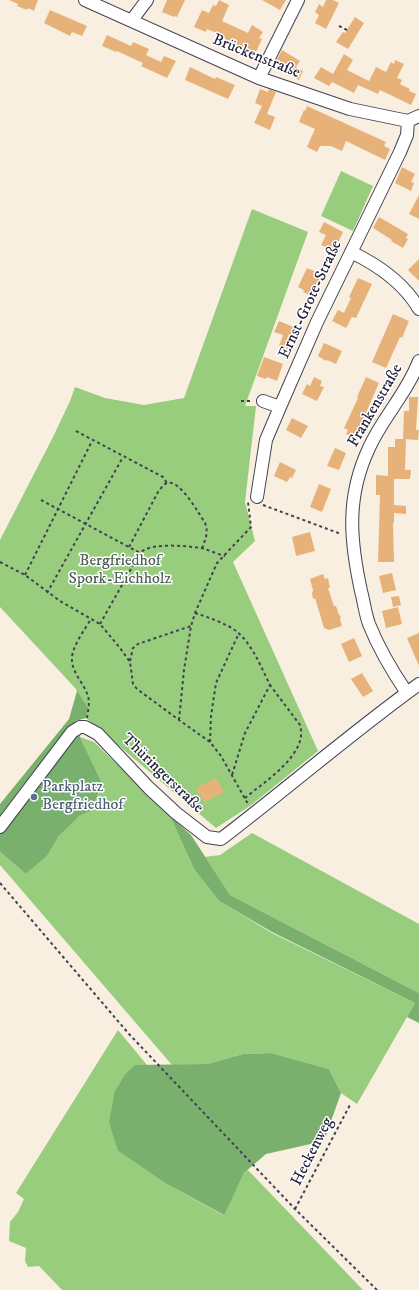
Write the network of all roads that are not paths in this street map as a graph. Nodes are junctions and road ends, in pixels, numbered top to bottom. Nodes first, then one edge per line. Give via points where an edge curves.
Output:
1 (85, 0) edge
2 (147, 0) edge
3 (298, 0) edge
4 (132, 20) junction
5 (259, 78) junction
6 (413, 119) edge
7 (351, 252) junction
8 (419, 309) edge
9 (419, 362) edge
10 (263, 401) dead end
11 (280, 407) junction
12 (257, 496) road end
13 (419, 684) edge
14 (407, 693) junction
15 (0, 827) edge

1 - 4 street, Brückenstraße
2 - 4 street
3 - 5 street
4 - 5 street, Brückenstraße
5 - 6 street, Brückenstraße via 350,110
6 - 7 street, Ernst-Grote-Straße via 400,152
7 - 8 street via 391,277
7 - 11 street, Ernst-Grote-Straße via 316,322
9 - 14 street, Frankenstraße via 406,390 385,418 361,465 352,510 356,566 368,622 387,664
10 - 11 street
11 - 12 street, Ernst-Grote-Straße via 266,440
13 - 14 street, Thüringerstraße
14 - 15 street, Thüringerstraße via 221,839 207,837 170,808 98,734 85,727 72,732

